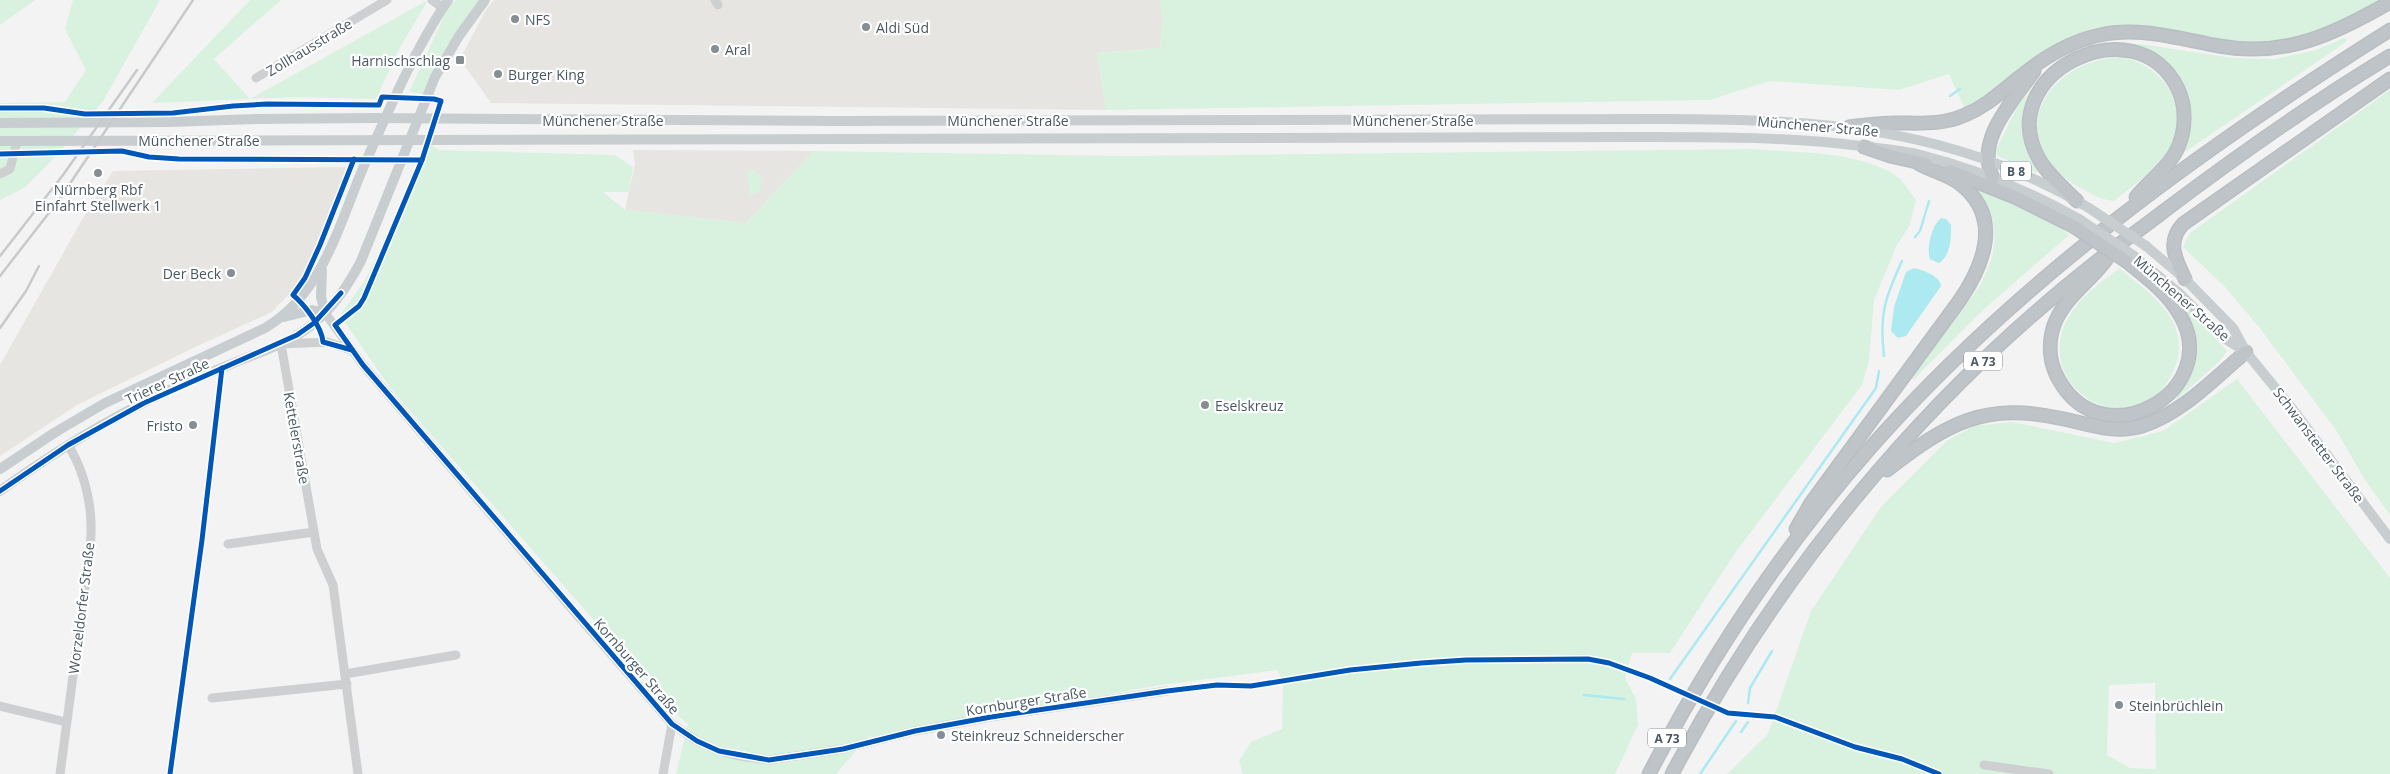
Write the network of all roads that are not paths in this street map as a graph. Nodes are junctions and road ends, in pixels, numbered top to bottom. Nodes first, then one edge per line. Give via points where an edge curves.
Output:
1 (387, 0) edge
2 (432, 0) edge
3 (485, 0) edge
4 (2390, 2) edge
5 (446, 4) edge
6 (2390, 30) edge
7 (2390, 56) edge
8 (2040, 63) junction
9 (256, 78) dead end
10 (2390, 79) edge
11 (387, 118) junction
12 (418, 118) junction
13 (0, 123) edge
14 (1849, 126) junction
15 (376, 140) junction
16 (411, 140) junction
17 (0, 141) edge
18 (17, 141) junction
19 (1864, 147) joint
20 (1987, 159) junction
21 (1947, 169) junction
22 (0, 174) edge
23 (1993, 178) junction
24 (2077, 201) junction
25 (2124, 212) junction
26 (2076, 223) junction
27 (2114, 249) junction
28 (2130, 259) junction
29 (322, 266) junction
30 (2184, 279) junction
31 (325, 313) junction
32 (281, 318) junction
33 (281, 344) junction
34 (221, 349) junction
35 (352, 350) junction
36 (2246, 352) junction
37 (218, 369) junction
38 (68, 445) junction
39 (0, 469) edge
40 (1865, 486) junction
41 (0, 491) edge
42 (314, 532) junction
43 (2390, 539) edge
44 (228, 544) dead end
45 (1775, 567) junction
46 (456, 655) dead end
47 (346, 674) junction
48 (347, 684) junction
49 (1167, 691) dead end
50 (212, 698) dead end
51 (0, 706) edge
52 (66, 722) junction
53 (672, 724) junction
54 (1984, 765) dead end
55 (60, 774) edge
56 (358, 774) edge
57 (663, 774) edge
58 (1649, 774) edge
59 (1672, 774) edge
60 (2049, 774) edge

1 - 9 street, Zollhausstraße
2 - 5 street
3 - 12 main road via 445,59
4 - 8 highway via 2342,29 2297,45 2244,49 2153,33 2120,32 2086,38
5 - 11 main road via 420,47
6 - 25 highway, A 73 via 2274,104
7 - 27 highway, A 73 via 2288,122
8 - 14 highway via 1992,100 1963,116 1926,124
8 - 20 highway via 2003,114 1990,142
10 - 30 highway via 2183,224 2174,236 2173,248
11 - 12 main road, Münchener Straße
11 - 13 main road, Münchener Straße
11 - 15 main road
12 - 14 main road, Münchener Straße via 773,121 1705,119
12 - 16 main road
14 - 20 main road, Münchener Straße / B 8 via 1923,140
15 - 16 main road, Münchener Straße
15 - 18 main road, Münchener Straße
15 - 29 main road, Trierer Straße
16 - 19 main road, Münchener Straße via 1680,137 1808,140
16 - 31 main road, Trierer Straße via 361,261 342,293
17 - 18 main road, Münchener Straße
18 - 22 street via 10,168
19 - 21 highway
20 - 23 highway
20 - 24 main road, Münchener Straße / B 8
21 - 23 main road
21 - 26 highway
21 - 45 highway via 1970,193 1984,217 1986,245 1979,270 1811,503
23 - 26 main road via 2036,197
24 - 25 highway via 2042,164 2034,149 2030,119 2036,96 2052,74 2081,56 2109,50 2134,52 2158,64 2172,80 2183,106 2184,125 2172,158
24 - 30 main road, Münchener Straße / B 8, bridge via 2146,246
25 - 45 highway, A 73 via 2030,290 1945,368 1851,470
26 - 28 highway, bridge
27 - 28 highway via 2097,273 2064,306 2050,343 2054,369 2066,390 2083,406 2108,416 2141,412 2167,396 2182,376 2188,350 2184,324 2170,301
27 - 40 highway, A 73 via 1987,356 1925,418
28 - 36 main road, Münchener Straße via 2178,292 2224,338
29 - 31 main road via 321,297
29 - 32 main road, Trierer Straße via 304,295
30 - 36 main road, Münchener Straße / B 8 via 2233,328
31 - 32 main road via 312,310
31 - 33 main road, Trierer Straße
31 - 35 street, Kornburger Straße
32 - 34 main road, Trierer Straße via 256,334
33 - 35 street via 327,342
33 - 37 main road, Trierer Straße
33 - 42 street, Kettelerstraße
34 - 37 main road via 228,352 229,357
34 - 39 main road, Trierer Straße via 105,403
35 - 53 street, Kornburger Straße
36 - 40 highway via 2177,409 2142,426 2107,429 2022,412 1974,418 1928,439
36 - 43 main road, Schwanstetter Straße
37 - 38 main road, Trierer Straße via 158,395
38 - 41 main road, Trierer Straße
38 - 52 street, Worzeldorfer Straße via 86,487 90,530
40 - 59 highway, A 73 via 1790,583 1714,699
42 - 44 street
42 - 47 street, Kettelerstraße via 317,549 333,585
45 - 58 highway, A 73 via 1732,629
46 - 47 street
47 - 48 street, Kettelerstraße
48 - 50 street
48 - 56 street, Kettelerstraße
49 - 53 street, Kornburger Straße via 991,717 843,749 769,760 719,750
51 - 52 street
52 - 55 street, Worzeldorfer Straße
53 - 57 street
54 - 60 street

